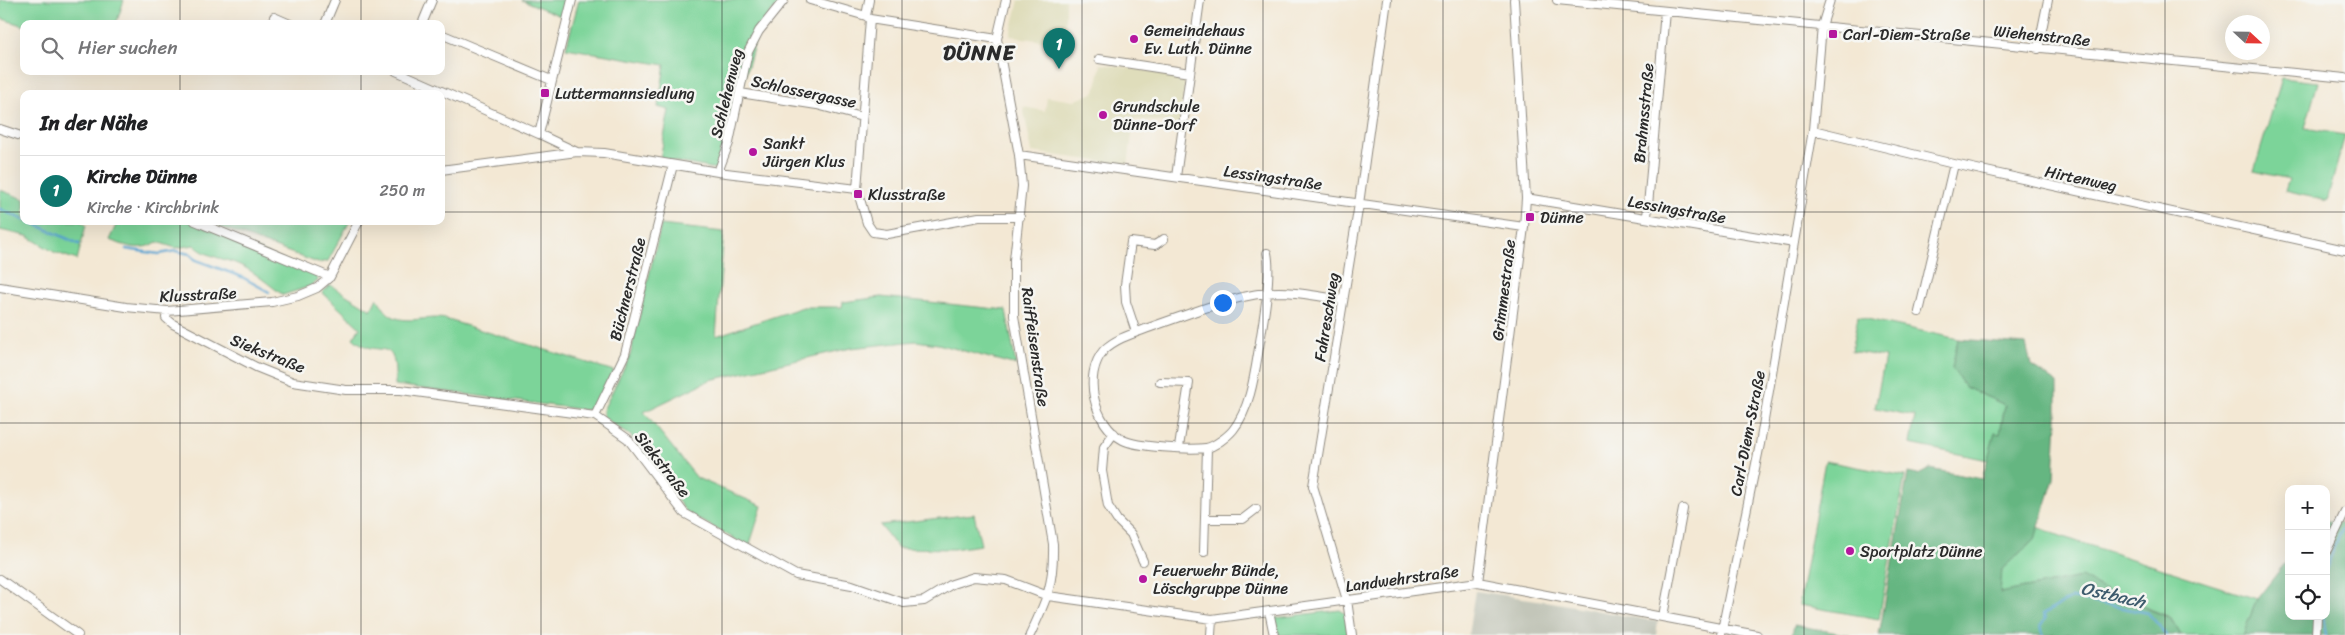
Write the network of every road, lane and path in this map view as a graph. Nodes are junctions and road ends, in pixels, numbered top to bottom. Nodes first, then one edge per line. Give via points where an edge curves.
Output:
1 (335, 0) edge
2 (432, 0) edge
3 (572, 0) edge
4 (784, 0) edge
5 (810, 0) edge
6 (869, 0) edge
7 (1006, 0) edge
8 (1200, 0) edge
9 (1387, 0) edge
10 (1514, 0) edge
11 (1557, 0) edge
12 (1830, 0) edge
13 (2048, 0) edge
14 (1618, 3) edge
15 (1665, 11) junction
16 (274, 17) dead end
17 (868, 18) junction
18 (281, 20) edge
19 (327, 20) edge
20 (424, 20) edge
21 (1822, 26) junction
22 (445, 36) edge
23 (997, 39) junction
24 (2038, 48) junction
25 (1099, 59) dead end
26 (1190, 73) junction
27 (405, 75) edge
28 (2345, 78) edge
29 (551, 80) junction
30 (439, 90) edge
31 (740, 92) junction
32 (445, 93) edge
33 (862, 117) junction
34 (0, 128) edge
35 (1813, 130) junction
36 (539, 134) junction
37 (20, 136) edge
38 (578, 152) junction
39 (1018, 155) junction
40 (1954, 164) junction
41 (673, 165) junction
42 (445, 169) edge
43 (718, 172) junction
44 (1176, 177) junction
45 (858, 189) junction
46 (1526, 198) junction
47 (1359, 204) junction
48 (1020, 217) junction
49 (1647, 217) junction
50 (205, 225) edge
51 (357, 225) edge
52 (1524, 227) junction
53 (1164, 239) dead end
54 (1794, 243) junction
55 (2345, 250) edge
56 (1267, 253) dead end
57 (330, 277) junction
58 (0, 287) edge
59 (1265, 294) junction
60 (1343, 300) junction
61 (167, 311) junction
62 (1920, 312) dead end
63 (1136, 332) junction
64 (1160, 382) dead end
65 (595, 416) junction
66 (1114, 433) junction
67 (1179, 447) junction
68 (1207, 448) junction
69 (1256, 509) dead end
70 (1683, 509) dead end
71 (2345, 512) edge
72 (1205, 519) junction
73 (2330, 544) edge
74 (1204, 552) dead end
75 (1143, 561) dead end
76 (0, 580) edge
77 (1478, 582) junction
78 (1048, 596) junction
79 (1347, 600) junction
80 (1269, 611) junction
81 (1663, 616) junction
82 (1212, 619) junction
83 (2317, 620) edge
84 (1721, 632) edge
85 (78, 635) edge
86 (1030, 635) edge
87 (1211, 635) edge
88 (1274, 635) edge
89 (1352, 635) edge
90 (1757, 635) edge
91 (2316, 635) edge

1 - 19 street
2 - 20 street
3 - 29 street
4 - 31 street, Schlehenweg via 759,31 748,52
5 - 17 street
6 - 17 street
7 - 23 street, Raiffeisenstraße
8 - 26 street
9 - 47 street, Fahreschweg
10 - 46 street, Grimmestraße
11 - 14 street, Wiehenstraße
12 - 21 street, Carl-Diem-Straße
13 - 24 street
14 - 15 street, Wiehenstraße
15 - 21 street, Wiehenstraße
15 - 49 street, Brahmsstraße
16 - 18 street
17 - 23 street
17 - 33 street
21 - 24 street, Wiehenstraße
21 - 35 street, Carl-Diem-Straße
22 - 29 street
23 - 39 street, Raiffeisenstraße
24 - 28 street, Wiehenstraße
25 - 26 street
26 - 44 street
27 - 30 street
29 - 36 street
31 - 33 street, Schlossergasse via 817,105
31 - 43 street, Schlehenweg via 729,142
32 - 36 street
33 - 45 street
34 - 37 street
35 - 40 street, Hirtenweg
35 - 54 street, Carl-Diem-Straße
36 - 38 street
38 - 41 street via 604,153
38 - 42 street
39 - 44 street, Lessingstraße
39 - 48 street, Raiffeisenstraße via 1022,186
40 - 55 street, Hirtenweg
40 - 62 street
41 - 43 street
41 - 65 street, Büchnerstraße via 625,354
43 - 45 street
44 - 47 street, Lessingstraße
45 - 48 street via 867,223 873,232 887,234 979,217
46 - 49 street, Lessingstraße
46 - 52 street, Grimmestraße
47 - 52 street, Lessingstraße
47 - 60 street, Fahreschweg
48 - 78 street, Raiffeisenstraße via 1014,260 1014,316 1053,544
49 - 54 street, Lessingstraße
50 - 57 street
51 - 57 street, Klusstraße
52 - 77 street, Grimmestraße
53 - 63 street via 1155,245 1131,242 1125,285 1126,302
54 - 84 street, Carl-Diem-Straße via 1760,444
56 - 59 street via 1270,266
57 - 61 street, Klusstraße via 317,288 272,302
58 - 61 street, Klusstraße
59 - 60 street via 1280,292
59 - 63 street
59 - 68 street via 1254,377 1246,404 1233,430
60 - 79 street, Fahreschweg via 1313,486
61 - 65 street, Siekstraße via 166,318 173,324 256,367 293,382 346,390 401,390
63 - 66 street via 1104,350 1093,378 1093,394 1099,412
64 - 67 street via 1189,383
65 - 78 street, Siekstraße via 628,439 684,513 796,575 852,584 904,604 924,601 952,584 974,577 1006,580
66 - 67 street via 1133,444
66 - 75 street via 1104,447 1102,471 1108,506 1131,534
67 - 68 street
68 - 72 street
69 - 72 street via 1242,519
70 - 81 street
71 - 73 street
72 - 74 street
76 - 85 street
77 - 79 street, Landwehrstraße
77 - 81 street, Landwehrstraße
78 - 82 street, Landwehrstraße
78 - 86 street, Raiffeisenstraße
79 - 80 street, Landwehrstraße
79 - 89 street, Fahreschweg
80 - 82 street, Landwehrstraße
80 - 88 street
81 - 84 street, Landwehrstraße
82 - 87 street
83 - 91 street
84 - 90 street, Landwehrstraße

